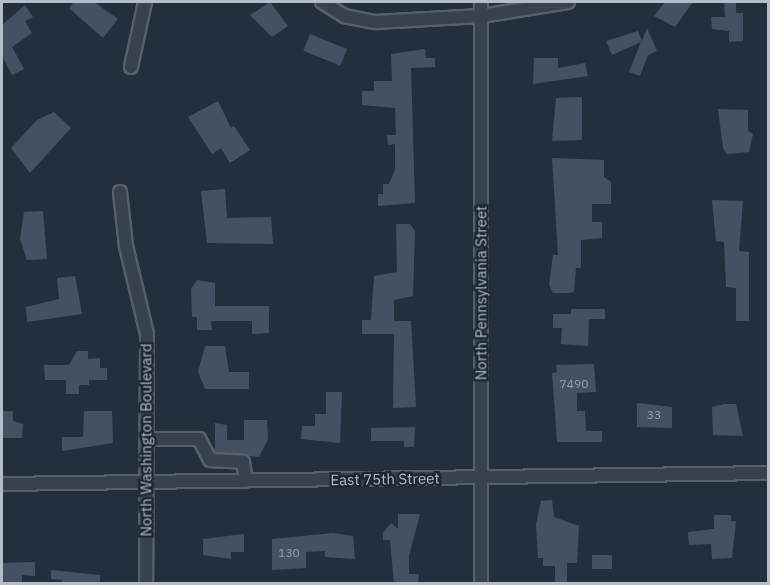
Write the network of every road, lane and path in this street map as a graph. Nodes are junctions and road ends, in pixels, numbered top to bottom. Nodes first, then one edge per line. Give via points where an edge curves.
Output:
1 (145, 2) edge
2 (322, 2) edge
3 (481, 2) edge
4 (568, 2) edge
5 (481, 16) junction
6 (131, 67) dead end
7 (120, 192) dead end
8 (146, 439) junction
9 (768, 473) edge
10 (481, 478) junction
11 (246, 481) junction
12 (145, 483) junction
13 (2, 484) edge
14 (146, 584) edge
15 (481, 584) edge

1 - 6 street
2 - 5 street via 344,16 369,22
3 - 5 street, North Pennsylvania Street
4 - 5 street
5 - 10 street, North Pennsylvania Street
7 - 8 street, North Washington Boulevard via 126,246 147,334
8 - 11 street via 199,439 210,460 243,462
8 - 12 street, North Washington Boulevard
9 - 10 street, East 75th Street
10 - 11 street, East 75th Street
10 - 15 street, North Pennsylvania Street
11 - 12 street, East 75th Street
12 - 13 street, East 75th Street
12 - 14 street, North Washington Boulevard

